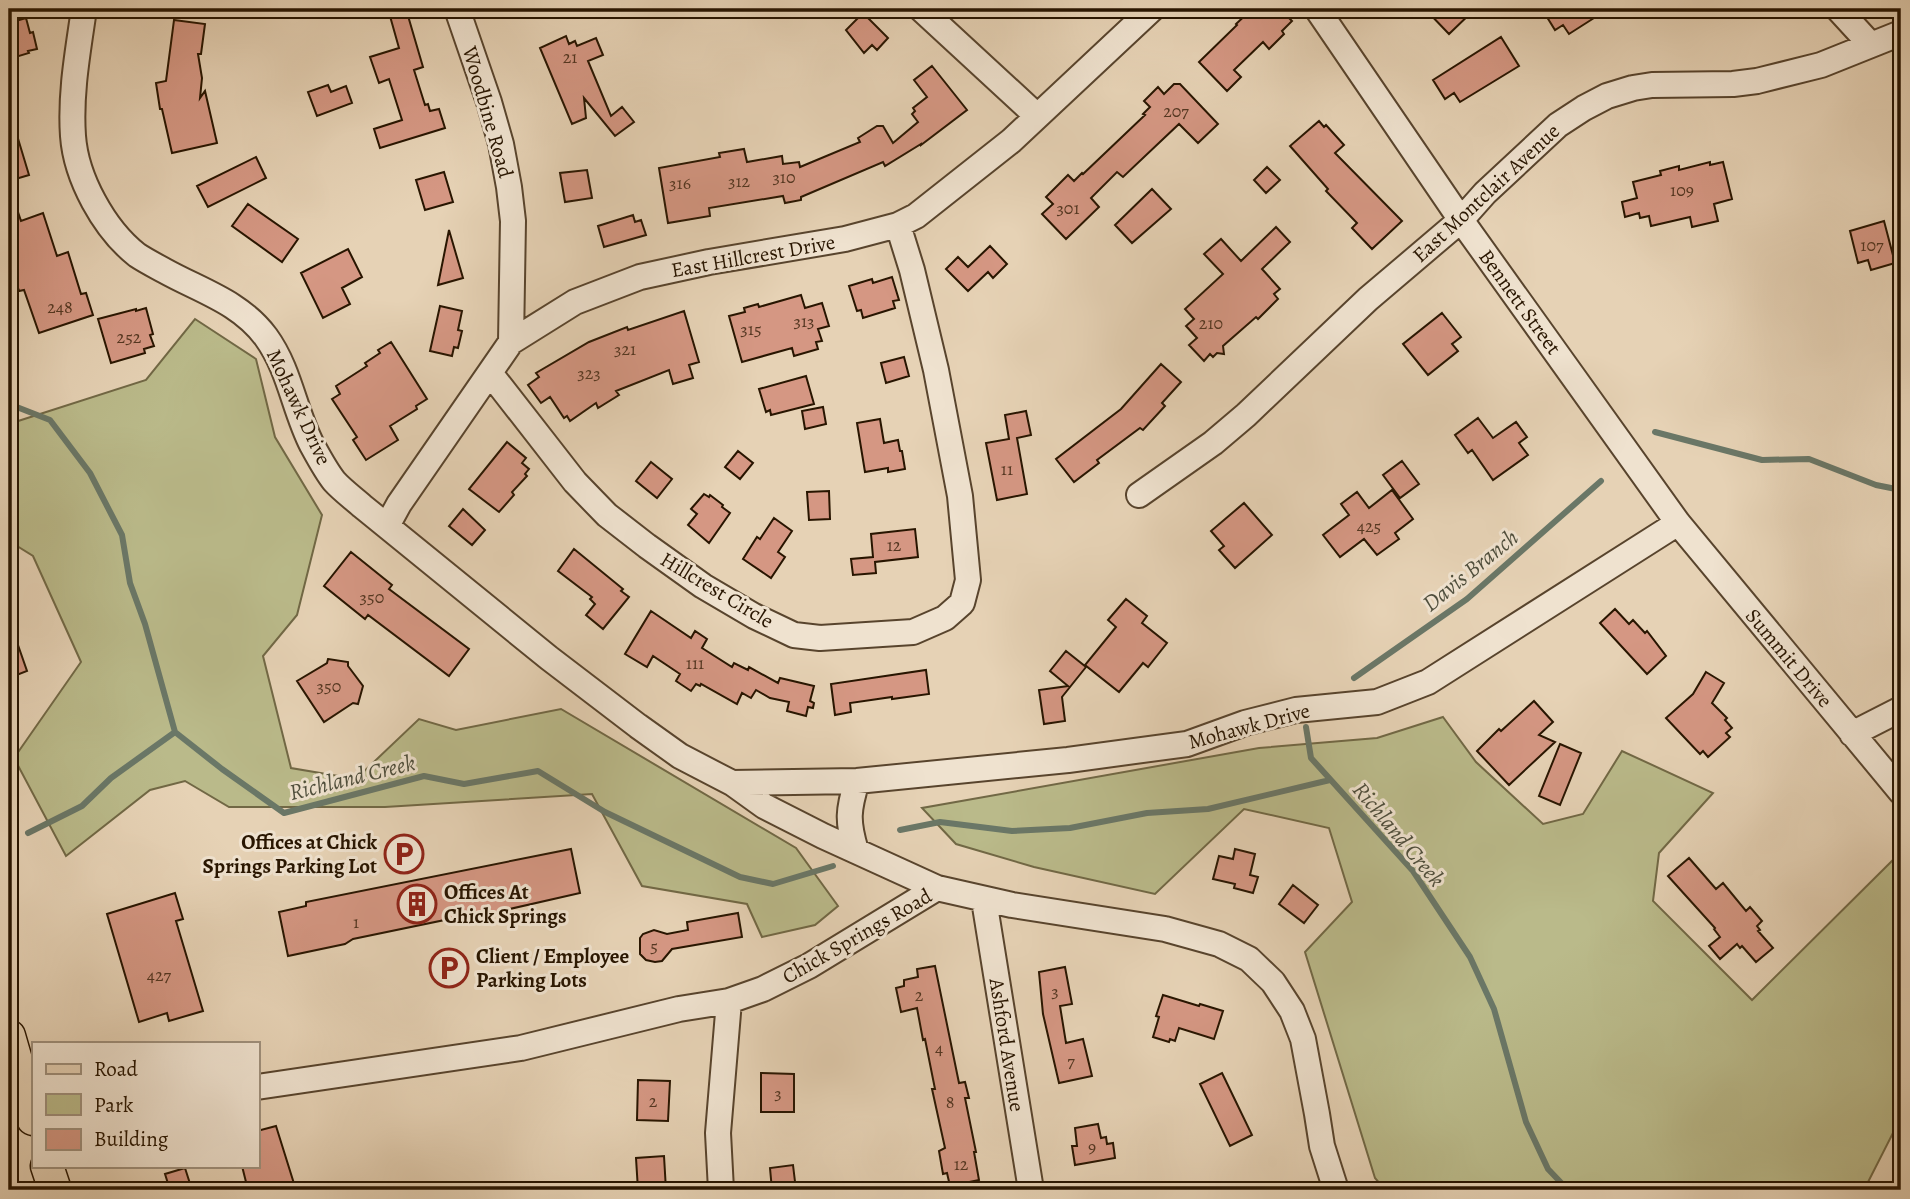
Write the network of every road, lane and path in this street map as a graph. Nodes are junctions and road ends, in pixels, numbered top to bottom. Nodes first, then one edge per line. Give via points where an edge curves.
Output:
1 (84, 9) edge
2 (457, 9) edge
3 (921, 9) edge
4 (1152, 9) edge
5 (1317, 9) edge
6 (1838, 9) edge
7 (1901, 33) edge
8 (1871, 45) junction
9 (1038, 116) junction
10 (1461, 220) junction
11 (898, 225) junction
12 (511, 342) junction
13 (490, 373) junction
14 (1139, 495) dead end
15 (1678, 523) junction
16 (387, 526) junction
17 (1901, 709) edge
18 (1852, 734) junction
19 (857, 780) junction
20 (732, 783) junction
21 (1901, 792) edge
22 (856, 851) junction
23 (936, 888) junction
24 (984, 900) junction
25 (729, 1001) junction
26 (9, 1036) edge
27 (259, 1087) edge
28 (32, 1115) edge
29 (48, 1168) edge
30 (55, 1190) edge
31 (721, 1190) edge
32 (1031, 1190) edge
33 (1336, 1190) edge

1 - 16 street, Mohawk Drive via 74,77 73,137 78,165 100,214 137,254 215,295 251,320 276,353 312,444 335,481
2 - 12 street, Woodbine Road via 489,102 509,187 513,222
3 - 9 street
4 - 9 street, East Hillcrest Drive
5 - 10 street, Bennett Street
6 - 8 street
7 - 8 street, East Montclair Avenue
8 - 10 street, East Montclair Avenue via 1821,65 1756,81 1652,85 1607,96 1558,125
9 - 11 street, East Hillcrest Drive via 964,179
10 - 14 street, East Montclair Avenue via 1368,299 1229,429
10 - 15 street, Bennett Street
11 - 12 street, East Hillcrest Drive via 640,278 575,302
11 - 13 street, Hillcrest Circle via 936,370 960,496 968,580 962,603 944,618 913,632 821,639 794,635 703,586 607,515 575,482
12 - 13 street, East Hillcrest Drive
13 - 16 street, East Hillcrest Drive
15 - 18 street, Summit Drive
15 - 19 street, Mohawk Drive via 1428,682 1377,702 1296,710 1187,744
16 - 20 street, Mohawk Drive via 638,726 680,756
17 - 18 street
18 - 21 street, Summit Drive
19 - 20 street, Mohawk Drive
19 - 22 street via 848,820
20 - 22 street, Mohawk Drive via 764,806
22 - 23 street, Mohawk Drive
23 - 24 street, Chick Springs Road
23 - 25 street, Chick Springs Road via 809,966
24 - 32 street, Ashford Avenue
24 - 33 street, Chick Springs Road via 1165,929 1219,944 1249,959 1273,982 1303,1039 1322,1146
25 - 27 street, Chick Springs Road via 521,1048
25 - 31 street via 718,1133
26 - 28 main road
29 - 30 main road

